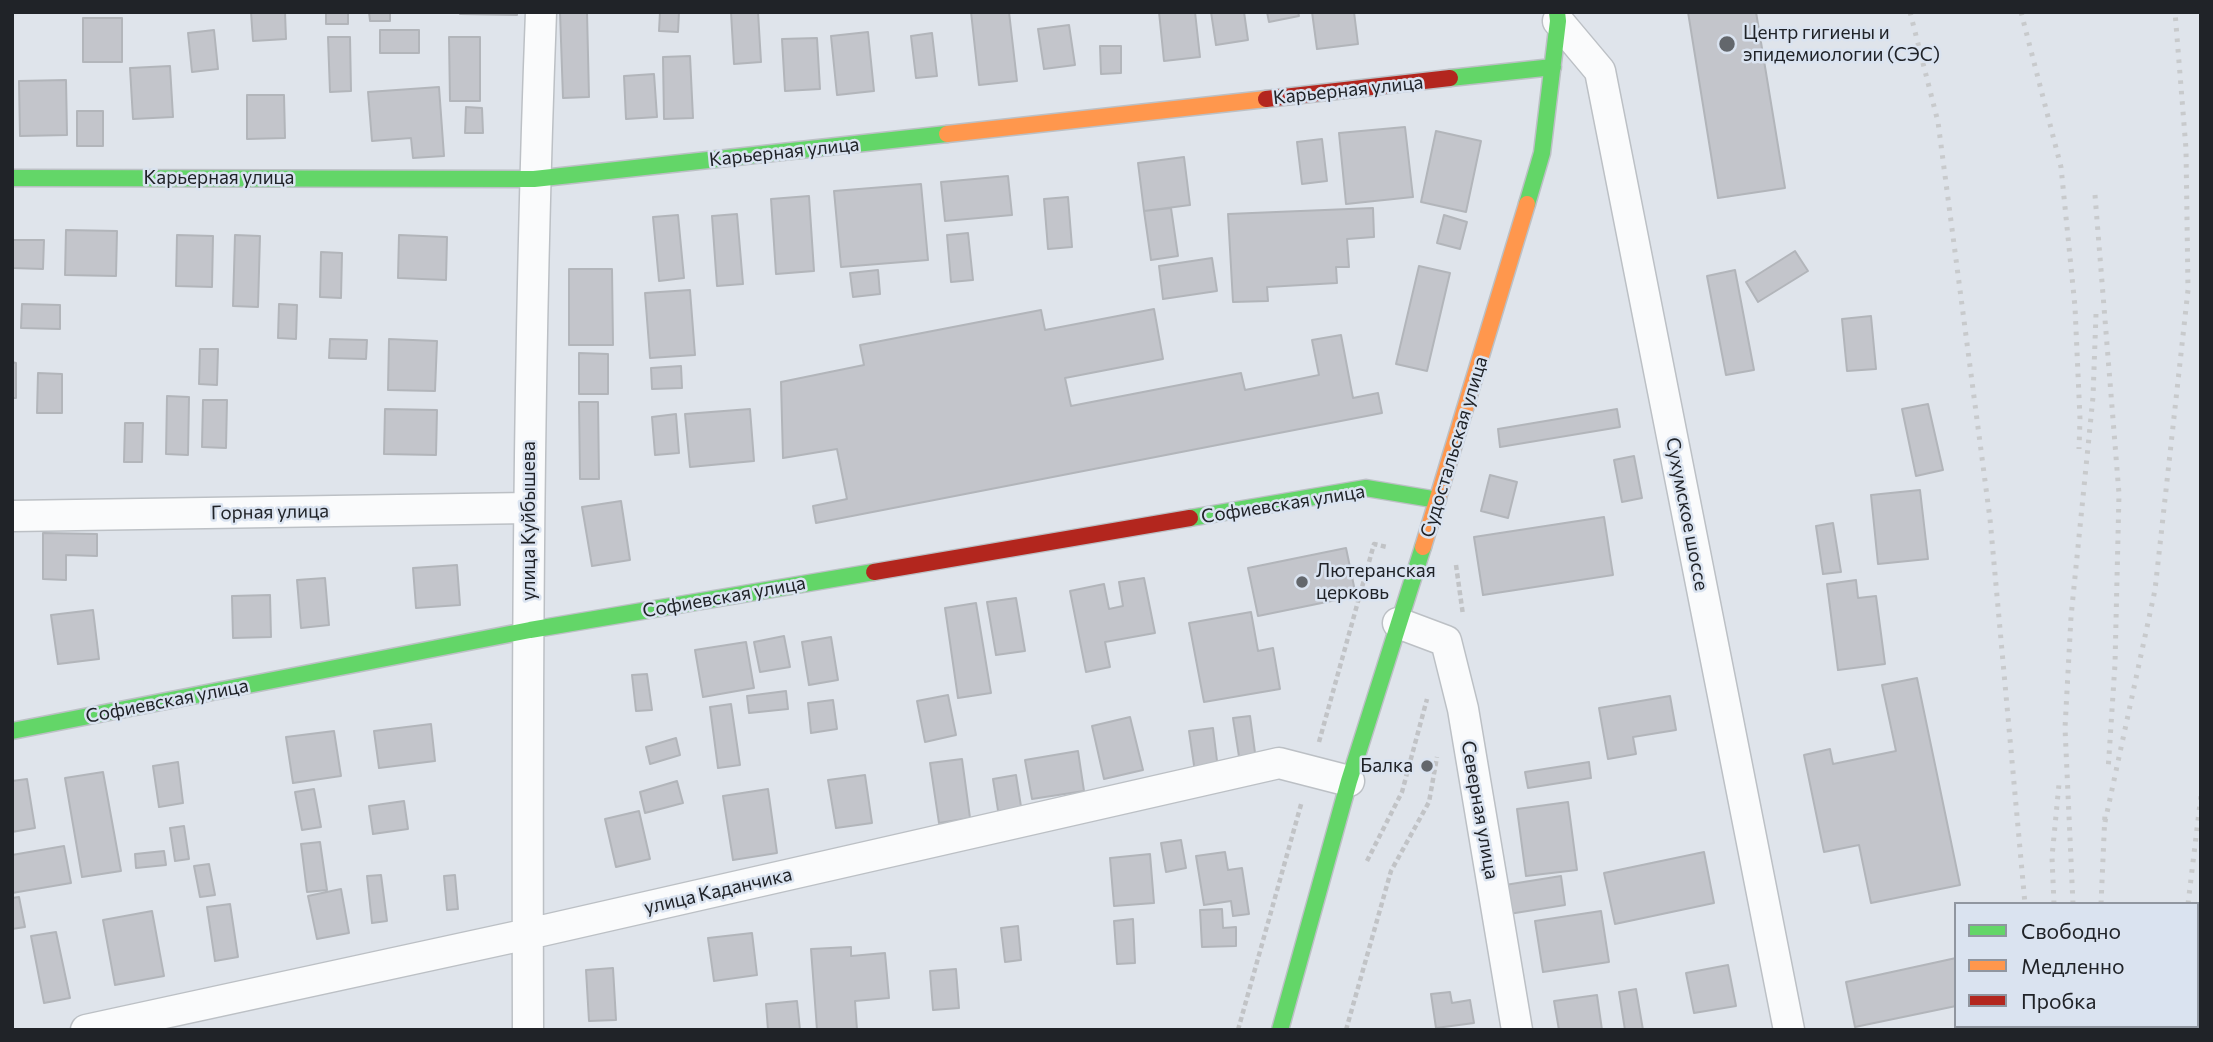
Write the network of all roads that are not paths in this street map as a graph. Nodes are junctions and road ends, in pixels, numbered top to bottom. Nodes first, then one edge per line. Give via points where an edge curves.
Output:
1 (541, 12) edge
2 (1557, 17) edge
3 (1553, 67) junction
4 (12, 178) edge
5 (534, 179) junction
6 (1438, 500) junction
7 (528, 508) junction
8 (12, 516) edge
9 (1398, 622) junction
10 (530, 630) junction
11 (12, 732) edge
12 (1349, 781) junction
13 (527, 934) junction
14 (86, 1030) edge
15 (528, 1030) edge
16 (1280, 1030) edge
17 (1517, 1030) edge
18 (1788, 1030) edge

1 - 5 street, улица Куйбышева
2 - 3 main road, Судостальская улица
2 - 18 street, Сухумское шоссе via 1600,71
3 - 5 main road, Карьерная улица
3 - 6 main road, Судостальская улица via 1542,153
4 - 5 main road, Карьерная улица
5 - 7 street, улица Куйбышева
6 - 9 main road, Судостальская улица
6 - 10 main road, Софиевская улица via 1366,488
7 - 8 street, Горная улица
7 - 10 street, улица Куйбышева
9 - 12 main road, Судостальская улица
9 - 17 street, Северная улица via 1446,641 1463,709
10 - 11 main road, Софиевская улица
10 - 13 street, улица Куйбышева
12 - 13 street, улица Каданчика via 1279,763
12 - 16 main road, Судостальская улица
13 - 14 street, улица Каданчика
13 - 15 street, улица Куйбышева

